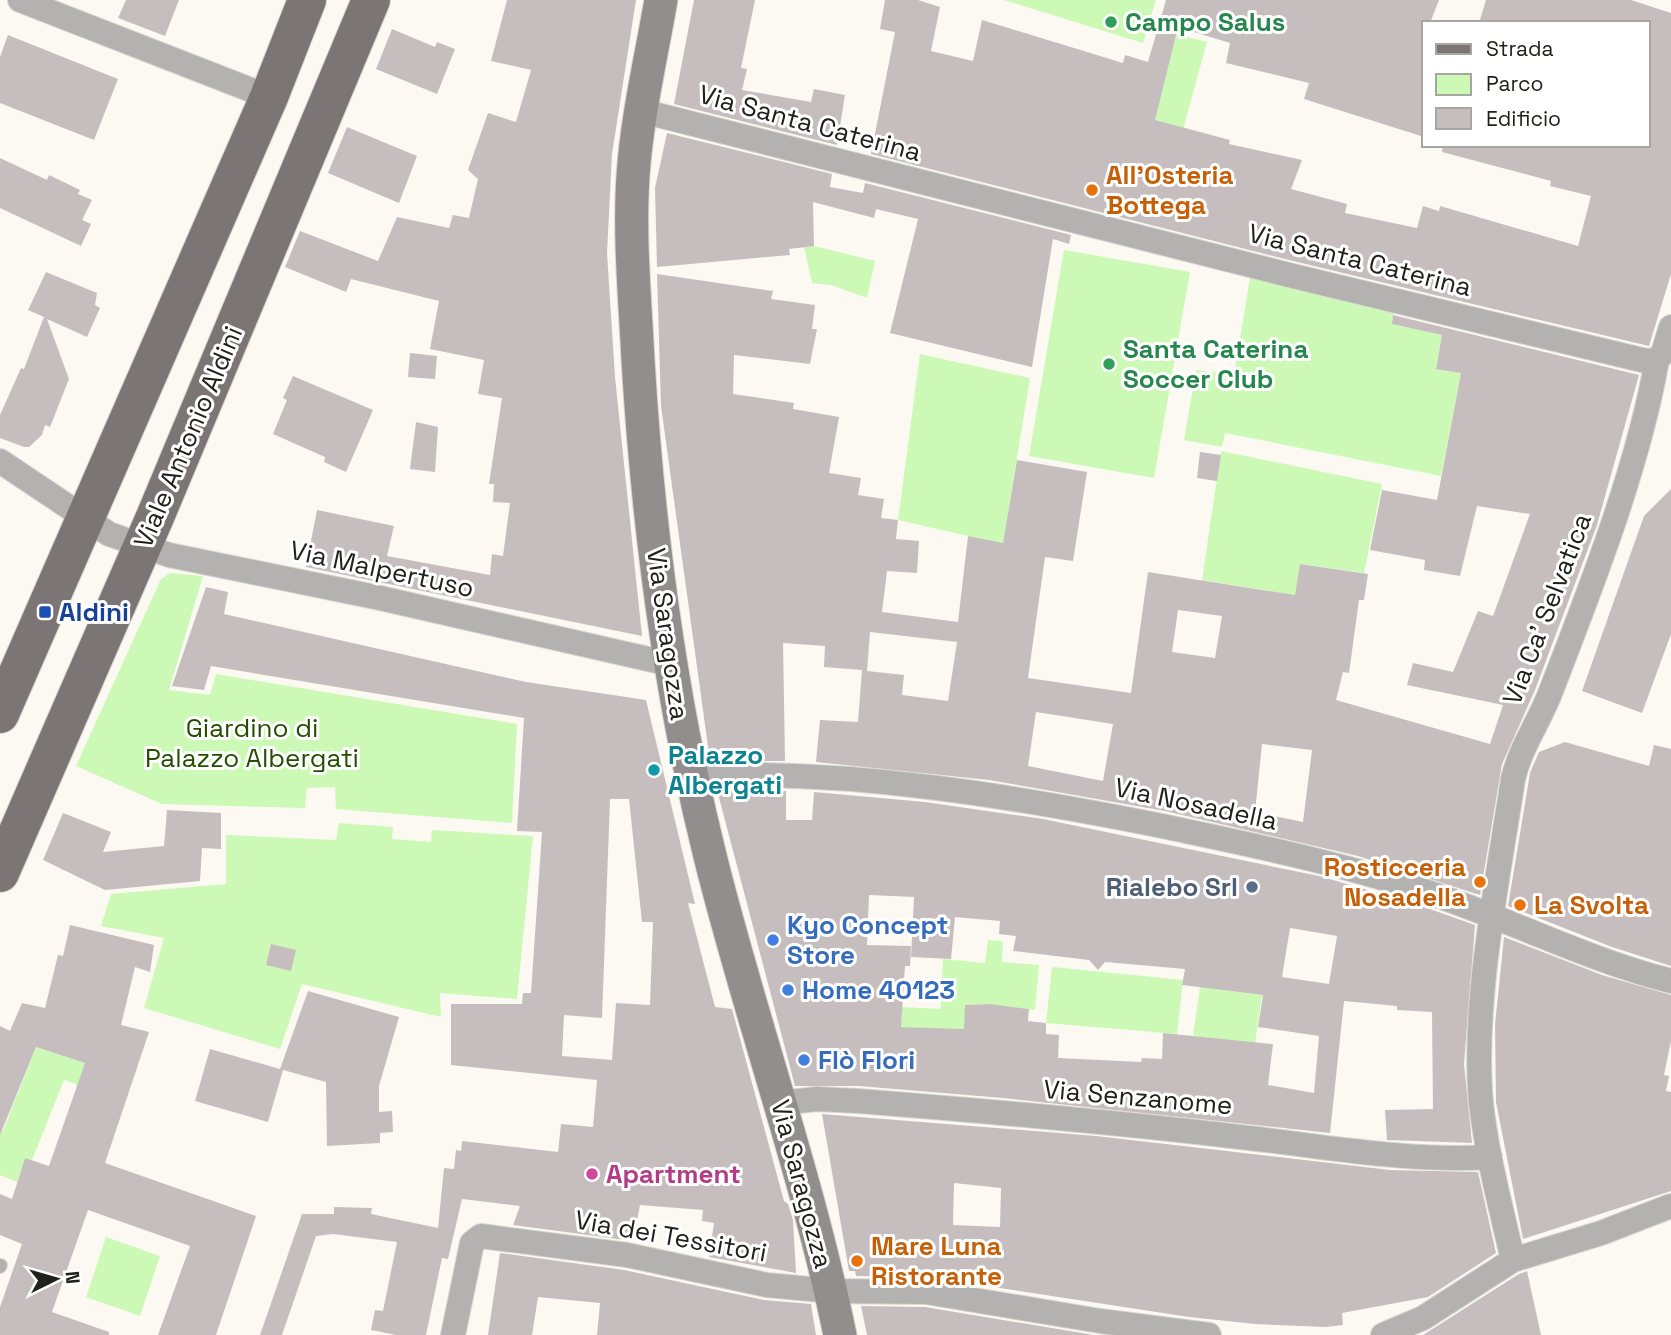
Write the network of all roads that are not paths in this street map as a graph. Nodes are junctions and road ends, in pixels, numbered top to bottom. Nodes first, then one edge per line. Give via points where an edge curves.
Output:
1 (20, 0) edge
2 (307, 0) edge
3 (371, 0) edge
4 (661, 0) edge
5 (269, 97) junction
6 (642, 111) junction
7 (1671, 327) edge
8 (1657, 360) junction
9 (0, 461) edge
10 (86, 519) junction
11 (142, 546) junction
12 (670, 664) junction
13 (0, 714) edge
14 (690, 776) junction
15 (8, 832) edge
16 (0, 873) edge
17 (1493, 915) junction
18 (1671, 981) edge
19 (780, 1103) junction
20 (1490, 1157) junction
21 (1671, 1206) edge
22 (1513, 1260) junction
23 (831, 1291) junction
24 (1397, 1333) edge
25 (453, 1335) edge
26 (840, 1335) edge
27 (1209, 1335) edge

1 - 5 street
2 - 5 main road
3 - 11 main road, Viale Antonio Aldini
4 - 6 street, Via Saragozza
5 - 10 main road
6 - 8 street, Via Santa Caterina via 1289,275
6 - 12 street, Via Saragozza via 631,230 645,451
7 - 8 street, Via Ca' Selvatica
8 - 17 street, Via Ca' Selvatica via 1600,558 1548,698 1518,760
9 - 10 street, Via Malpertuso
10 - 11 street, Via Malpertuso via 109,534
10 - 13 main road
11 - 12 street, Via Malpertuso
11 - 15 main road, Viale Antonio Aldini
12 - 14 street, Via Saragozza
14 - 17 street, Via Nosadella via 789,775 874,781 1044,804 1349,868
14 - 19 street, Via Saragozza
15 - 16 main road, Viale Antonio Aldini
17 - 18 street, Via Nosadella
17 - 20 street, Via Ca' Selvatica via 1480,1068
19 - 20 street, Via Senzanome via 858,1101 1239,1136 1376,1155
19 - 23 street, Via Saragozza
20 - 22 street, Via Ca' Selvatica
21 - 22 street
22 - 24 street
23 - 25 street, Via dei Tessitori via 767,1285 627,1255 481,1236 472,1243
23 - 26 street, Via Saragozza
23 - 27 street, Via dei Tessitori via 926,1292

